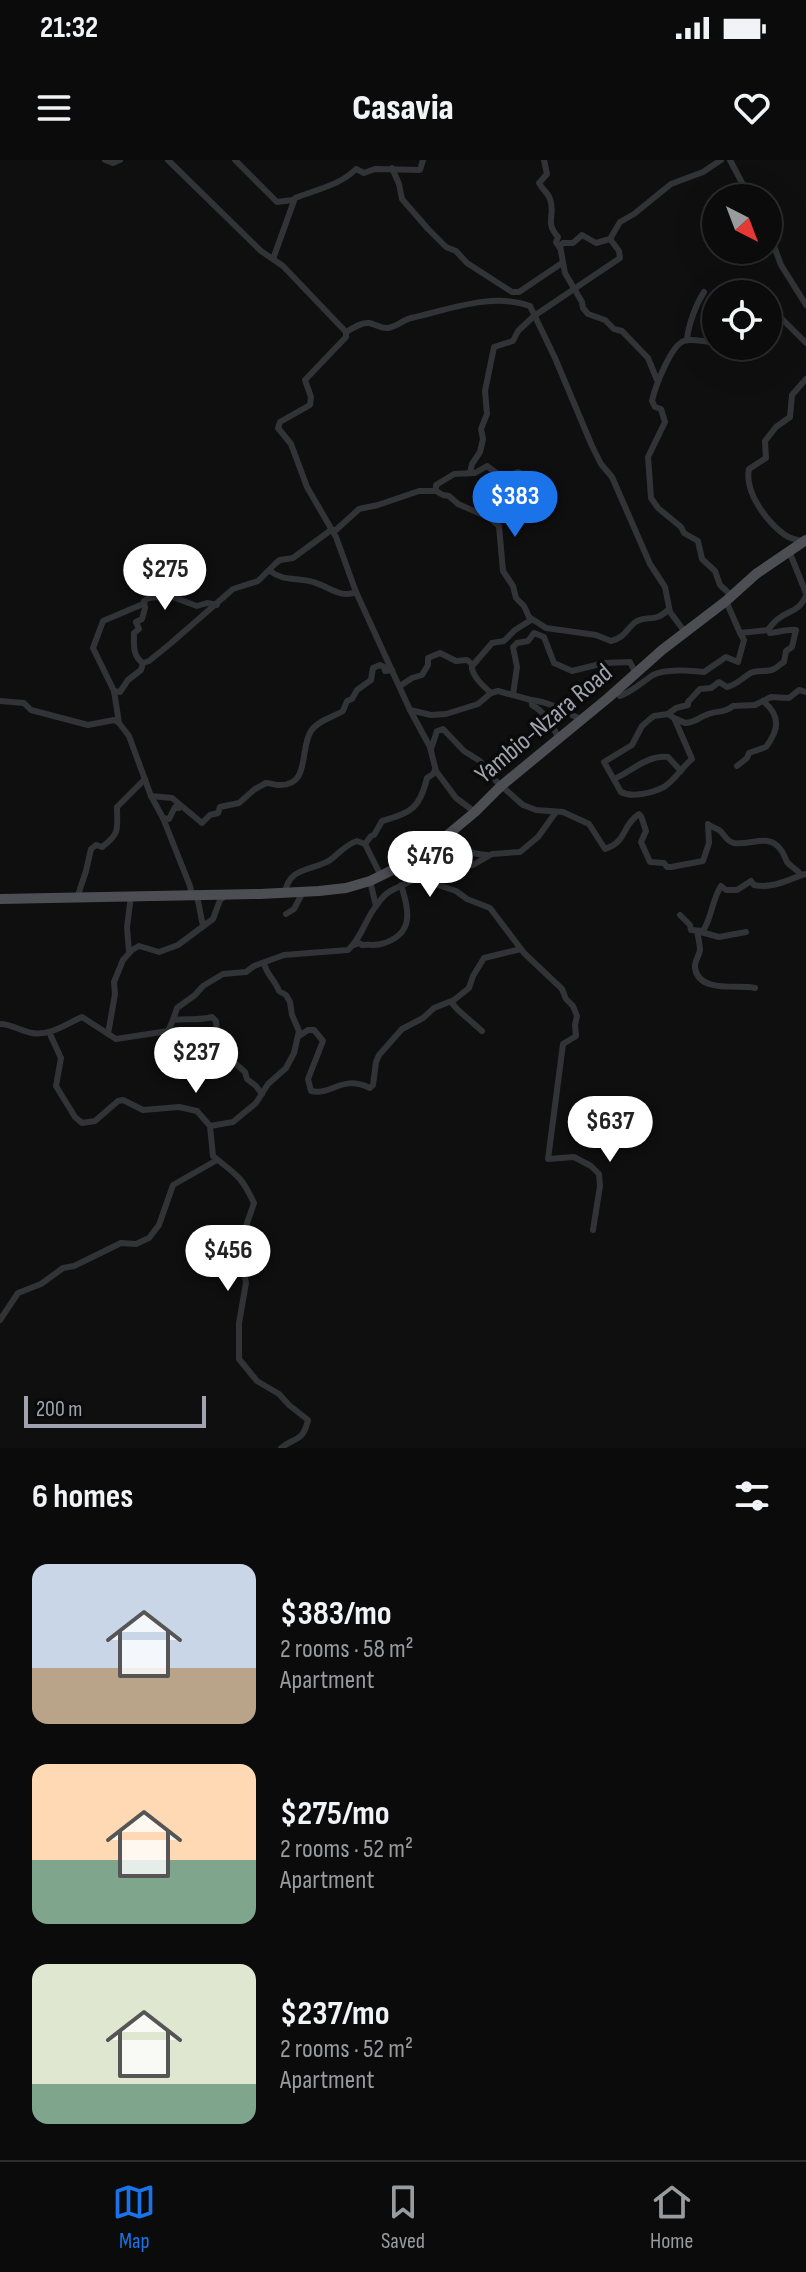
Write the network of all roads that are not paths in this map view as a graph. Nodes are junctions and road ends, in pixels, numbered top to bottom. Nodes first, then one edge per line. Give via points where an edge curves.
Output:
1 (105, 160) edge
2 (120, 160) edge
3 (168, 160) edge
4 (235, 160) edge
5 (423, 160) edge
6 (544, 160) edge
7 (721, 160) edge
8 (730, 160) edge
9 (392, 168) junction
10 (743, 184) edge
11 (293, 200) junction
12 (610, 239) junction
13 (560, 248) junction
14 (273, 259) junction
15 (562, 263) junction
16 (781, 264) edge
17 (575, 289) junction
18 (702, 295) edge
19 (806, 305) edge
20 (536, 315) junction
21 (782, 319) edge
22 (346, 332) junction
23 (687, 340) junction
24 (702, 342) edge
25 (806, 343) edge
26 (806, 379) edge
27 (657, 380) junction
28 (470, 473) junction
29 (528, 477) dead end
30 (436, 491) junction
31 (333, 530) junction
32 (805, 541) edge
33 (789, 551) junction
34 (270, 571) junction
35 (356, 592) junction
36 (806, 595) edge
37 (729, 598) junction
38 (143, 604) junction
39 (217, 605) junction
40 (670, 612) junction
41 (531, 620) junction
42 (768, 630) junction
43 (685, 632) junction
44 (740, 633) junction
45 (504, 641) junction
46 (517, 643) junction
47 (143, 663) junction
48 (473, 665) junction
49 (392, 670) junction
50 (636, 674) junction
51 (400, 686) junction
52 (114, 691) junction
53 (617, 691) junction
54 (806, 692) edge
55 (491, 693) junction
56 (513, 695) junction
57 (531, 700) junction
58 (0, 701) edge
59 (763, 701) junction
60 (410, 710) junction
61 (668, 714) junction
62 (582, 720) junction
63 (675, 720) junction
64 (119, 723) junction
65 (559, 739) junction
66 (431, 749) junction
67 (737, 766) dead end
68 (435, 770) junction
69 (681, 771) junction
70 (145, 779) junction
71 (614, 779) junction
72 (501, 786) junction
73 (151, 796) junction
74 (180, 805) junction
75 (475, 812) junction
76 (556, 812) junction
77 (163, 818) junction
78 (365, 844) junction
79 (443, 847) junction
80 (426, 851) junction
81 (492, 854) junction
82 (433, 862) junction
83 (445, 870) junction
84 (804, 875) edge
85 (418, 876) junction
86 (431, 877) junction
87 (370, 882) junction
88 (385, 883) junction
89 (401, 885) junction
90 (303, 892) junction
91 (285, 893) junction
92 (227, 895) junction
93 (131, 896) junction
94 (194, 896) junction
95 (77, 898) junction
96 (0, 899) edge
97 (376, 906) junction
98 (286, 914) dead end
99 (680, 915) dead end
100 (203, 926) junction
101 (697, 931) junction
102 (746, 932) dead end
103 (354, 945) junction
104 (521, 949) junction
105 (129, 953) junction
106 (264, 963) junction
107 (755, 988) dead end
108 (451, 1002) junction
109 (173, 1020) junction
110 (0, 1024) edge
111 (482, 1031) dead end
112 (49, 1032) junction
113 (108, 1034) junction
114 (299, 1036) junction
115 (262, 1094) junction
116 (210, 1126) junction
117 (217, 1160) junction
118 (593, 1230) dead end
119 (0, 1320) edge
120 (281, 1448) edge

1 - 2 street
3 - 14 street
4 - 11 street via 277,202
5 - 9 street via 420,170
6 - 13 street via 547,174 539,183 551,200 551,227
7 - 12 street via 671,184 620,222
8 - 10 street
9 - 11 street via 364,173 356,169 334,185
9 - 15 street via 402,199 428,229 512,292
11 - 14 street
12 - 13 street via 596,243 582,235
12 - 17 street via 620,258
13 - 15 street
14 - 22 street
15 - 17 street
16 - 19 street
17 - 20 street
17 - 27 street via 588,314 620,330 648,358
18 - 23 street
20 - 22 street via 523,304 468,303 389,328 367,323
20 - 28 street via 513,341 494,348 483,439
20 - 40 street via 592,446 665,587
21 - 25 street
22 - 31 street via 305,380 310,405 278,424
23 - 24 street
23 - 27 street via 675,347
26 - 32 street via 792,395 790,417 765,441 766,458 747,476 771,523 787,536
27 - 37 street via 652,404 661,409 665,422 648,457 651,498 698,541 702,559
28 - 29 street via 487,466 503,478 518,472
28 - 30 street via 454,474 436,485
30 - 31 street via 359,509
30 - 41 street via 499,526 503,571
31 - 34 street
31 - 35 street
32 - 33 main road, Yambio-Nzara Road
33 - 36 street
33 - 37 main road, Yambio-Nzara Road
34 - 35 street via 344,594
34 - 39 street via 233,589
35 - 49 street
36 - 42 street
37 - 43 main road, Yambio-Nzara Road
37 - 44 street
38 - 39 street via 149,598 170,596 195,605
38 - 47 street via 132,643
38 - 52 street via 103,621 97,633 93,648
39 - 47 street
40 - 41 street via 635,622 611,641 553,630
40 - 43 street
41 - 45 street
42 - 44 street
42 - 61 street via 796,630 784,662 734,685 719,682 700,689 688,705
43 - 50 main road, Yambio-Nzara Road
44 - 53 street via 744,640 738,662 726,657 704,672 654,674 626,695
45 - 46 street
45 - 48 street via 492,643
46 - 50 street via 535,633 544,637 554,663 572,671 630,662
46 - 56 street
47 - 52 street via 122,691
48 - 51 street via 436,653 428,658 422,675
48 - 55 street
49 - 51 street
49 - 74 street via 373,668 371,680 343,711 312,728 294,782 266,783 239,803 220,807 202,823
50 - 53 main road, Yambio-Nzara Road
51 - 60 street
52 - 64 street
53 - 62 main road, Yambio-Nzara Road
54 - 59 street
55 - 56 street
55 - 60 street via 478,704 446,714
56 - 57 street
57 - 62 street
57 - 65 street
58 - 64 street via 24,703 31,710 88,725
59 - 63 street via 733,706 696,722
59 - 67 street via 778,722 766,747 749,753
60 - 66 street
61 - 63 street
61 - 71 street via 650,719 632,745 604,762
62 - 65 main road, Yambio-Nzara Road
63 - 69 street via 692,759
64 - 70 street
65 - 72 main road, Yambio-Nzara Road
66 - 68 street
66 - 72 street via 437,731 443,729
68 - 75 street via 456,798
68 - 78 street via 411,811 382,821
69 - 71 street via 668,757 659,756
69 - 71 street via 664,787 636,796 621,792
70 - 73 street
70 - 95 street via 117,807 119,825 113,838 91,849
72 - 75 main road, Yambio-Nzara Road
72 - 76 street via 523,805
73 - 74 street via 172,798
73 - 77 street
74 - 77 street via 169,819
75 - 79 main road, Yambio-Nzara Road
76 - 81 street via 520,852
76 - 84 street via 589,824 605,849 625,836 631,819 639,814 646,831 641,842 650,862 667,867 703,861 708,824 734,843 770,841
77 - 94 street
78 - 88 street
78 - 91 street via 351,843 332,859 303,869 290,879
79 - 80 main road, Yambio-Nzara Road
79 - 81 street
79 - 82 street
80 - 82 street
80 - 88 main road, Yambio-Nzara Road
81 - 83 street via 473,865
82 - 83 street
82 - 85 street
83 - 86 street
84 - 101 street via 765,888 751,881 737,890 721,886 709,921
85 - 86 street
85 - 89 street
86 - 104 street via 435,885 490,908
87 - 88 main road, Yambio-Nzara Road
87 - 90 main road, Yambio-Nzara Road
87 - 97 street
88 - 89 street
88 - 97 street
89 - 103 street via 409,916 405,928 385,944
90 - 91 main road, Yambio-Nzara Road
90 - 98 street
91 - 92 main road, Yambio-Nzara Road
92 - 94 main road, Yambio-Nzara Road
92 - 100 street
93 - 94 main road, Yambio-Nzara Road
93 - 95 main road, Yambio-Nzara Road
93 - 105 street
94 - 100 street
95 - 96 main road, Yambio-Nzara Road
97 - 103 street
99 - 101 street
100 - 105 street via 166,951 139,946
101 - 102 street via 719,937
101 - 107 street via 695,970 703,980 709,985
103 - 106 street
104 - 108 street via 484,958 469,988
104 - 118 street via 562,989 577,1016 576,1036 563,1044 548,1159 574,1157 599,1174
105 - 113 street via 114,982
106 - 109 street via 246,972 223,974 203,986 177,1008
106 - 114 street via 265,972 290,1002
108 - 111 street
108 - 114 street via 394,1037 376,1058 370,1088 355,1083 311,1091 308,1079 323,1041 314,1030
109 - 113 street via 168,1031 156,1034 116,1039
109 - 115 street via 212,1017 227,1056
110 - 112 street
112 - 113 street via 82,1017
112 - 116 street via 61,1058 56,1086 82,1123 95,1121 123,1100 143,1110 197,1111
114 - 115 street via 286,1068
115 - 116 street via 233,1122
116 - 117 street
117 - 119 street via 173,1185 149,1238 112,1246 63,1268 18,1293
117 - 120 street via 245,1184 254,1203 241,1253 246,1283 239,1359 257,1381 308,1420 298,1440

